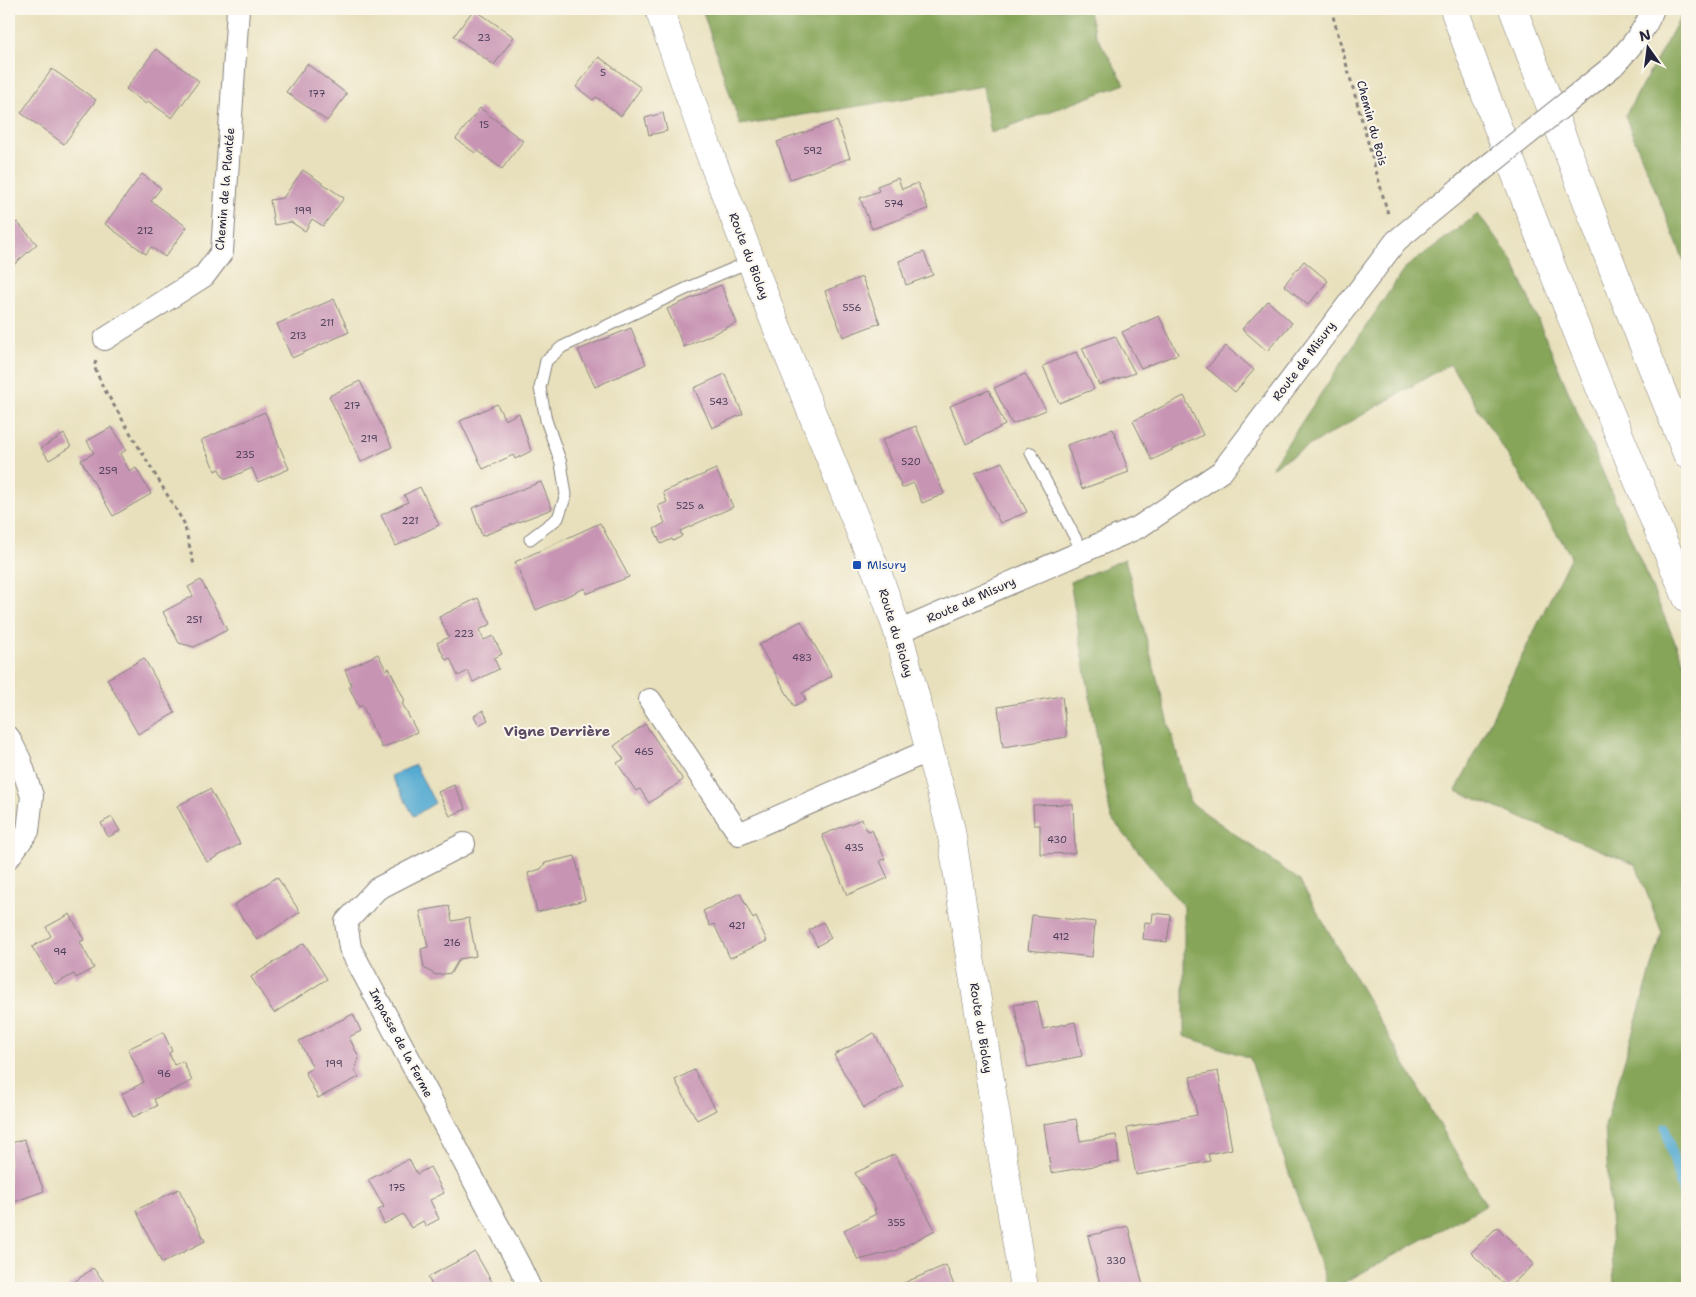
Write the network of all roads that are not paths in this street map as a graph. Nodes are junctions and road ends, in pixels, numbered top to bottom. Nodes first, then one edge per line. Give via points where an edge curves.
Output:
1 (238, 9) edge
2 (659, 9) edge
3 (1454, 9) edge
4 (1513, 9) edge
5 (1653, 9) edge
6 (751, 261) junction
7 (105, 339) road end
8 (1032, 453) dead end
9 (1687, 454) edge
10 (530, 539) dead end
11 (1082, 551) junction
12 (1687, 598) edge
13 (898, 632) junction
14 (650, 700) dead end
15 (9, 738) edge
16 (930, 750) junction
17 (464, 844) dead end
18 (9, 857) edge
19 (530, 1288) edge
20 (1024, 1288) edge

1 - 7 street, Chemin de la Plantée via 222,252 204,276
2 - 6 main road, Route du Biolay
3 - 12 main road via 1625,451
4 - 9 main road
5 - 11 street, Route de Misury, bridge via 1642,30 1613,66 1396,241 1222,471 1139,526
6 - 10 lane via 562,347 546,361 540,388 546,420 561,463 566,495 558,518
6 - 13 main road, Route du Biolay
8 - 11 lane
11 - 13 street, Route de Misury
13 - 16 main road, Route du Biolay
14 - 16 street via 740,834
15 - 18 street via 32,796 28,831
16 - 20 main road, Route du Biolay via 951,830
17 - 19 street, Impasse de la Ferme via 377,889 346,922 350,948

